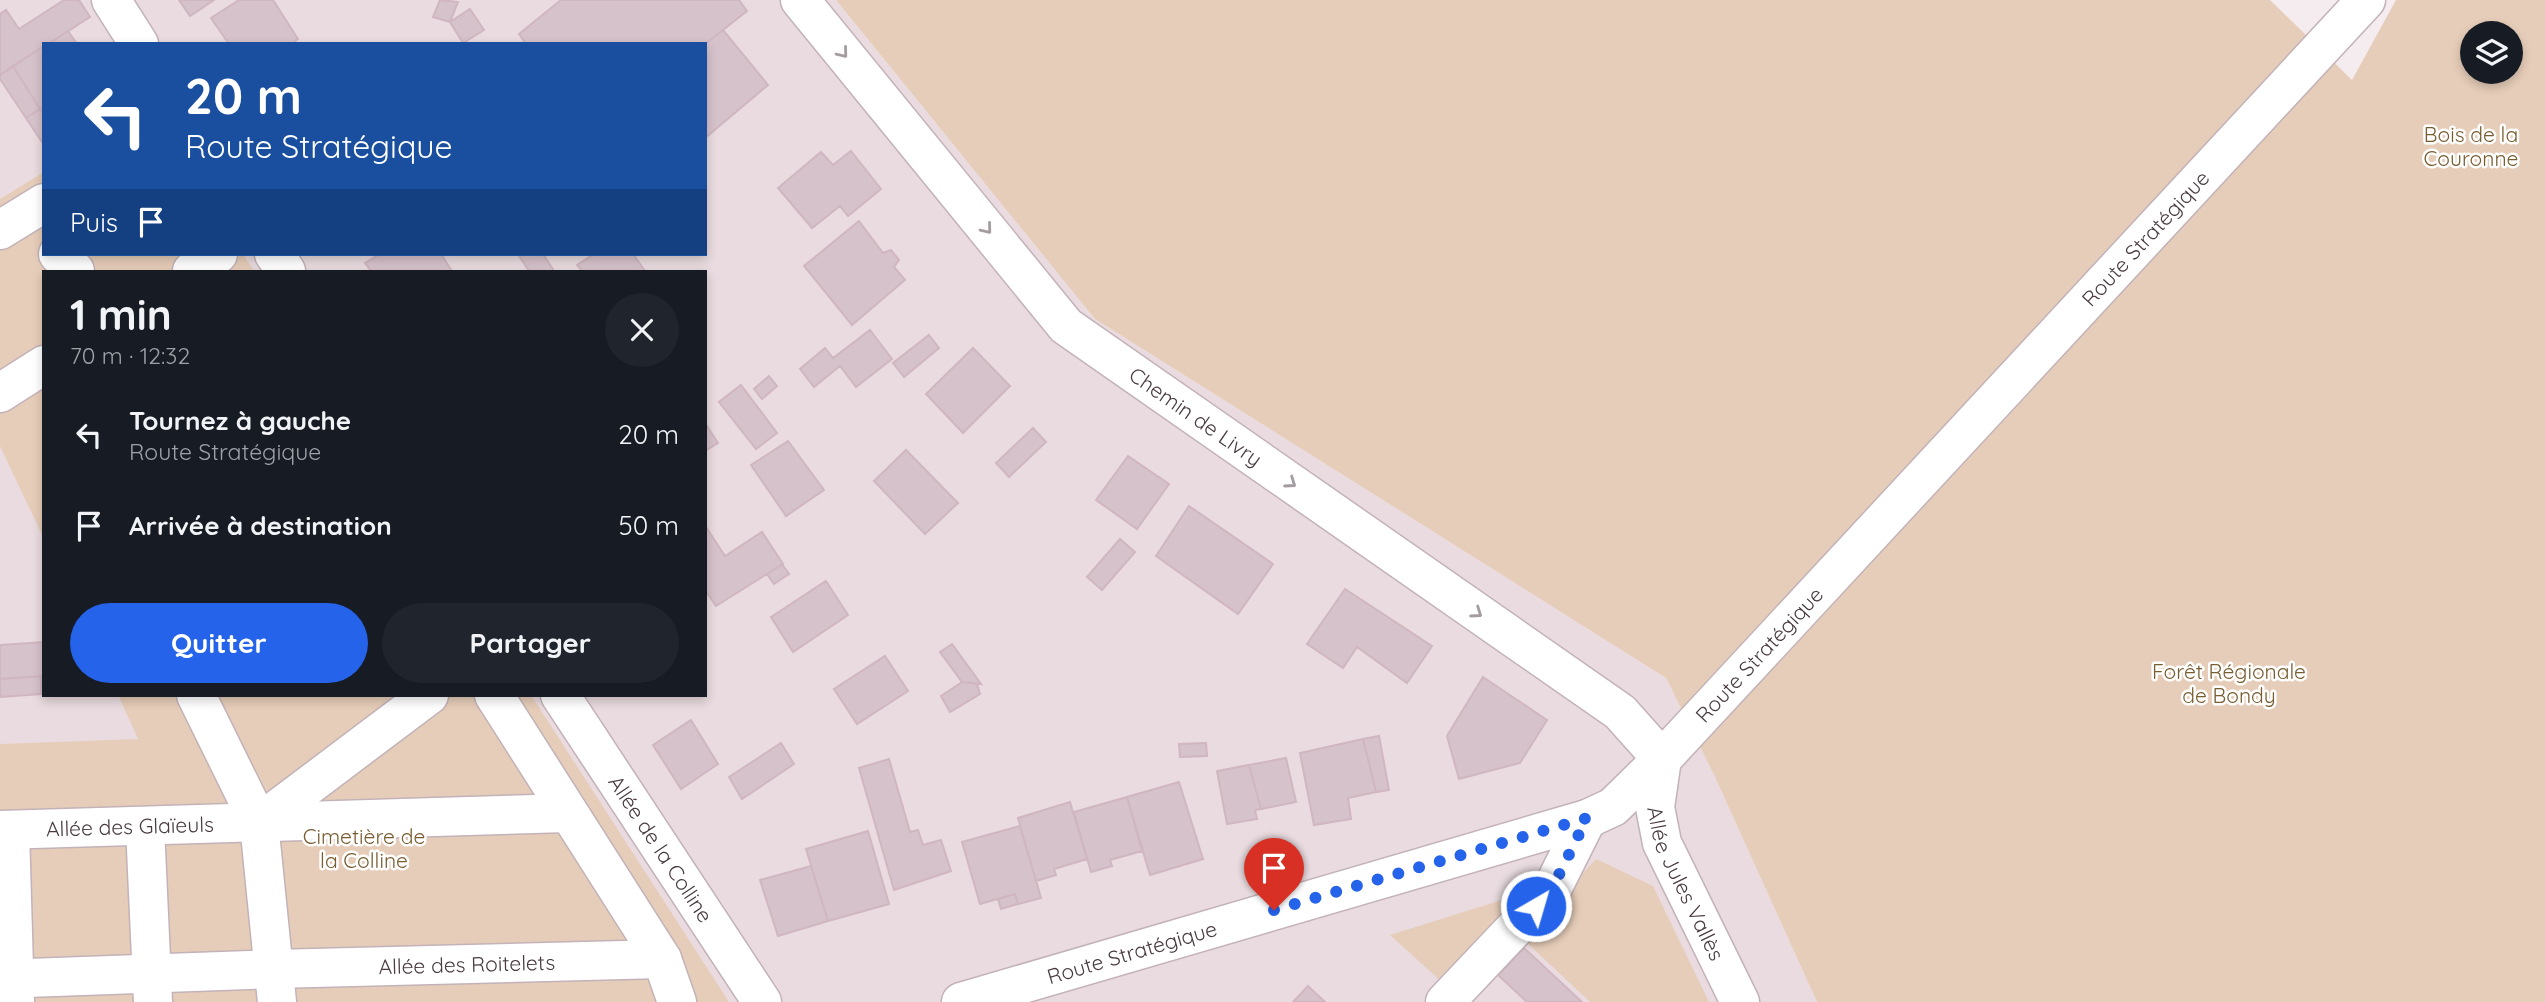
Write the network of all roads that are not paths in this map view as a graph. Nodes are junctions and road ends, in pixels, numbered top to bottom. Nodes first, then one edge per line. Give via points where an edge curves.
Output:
1 (111, 0) edge
2 (800, 0) edge
3 (2348, 7) edge
4 (138, 42) edge
5 (60, 256) edge
6 (215, 256) edge
7 (74, 270) edge
8 (194, 270) edge
9 (42, 366) edge
10 (0, 393) edge
11 (198, 697) edge
12 (426, 697) edge
13 (495, 697) edge
14 (561, 697) edge
15 (1662, 759) junction
16 (568, 813) junction
17 (1587, 818) junction
18 (259, 823) junction
19 (145, 827) junction
20 (5, 830) edge
21 (662, 959) junction
22 (275, 985) edge
23 (10, 986) edge
24 (152, 987) edge
25 (677, 1002) edge
26 (762, 1002) edge
27 (961, 1002) edge
28 (1445, 1002) edge
29 (1740, 1002) edge

1 - 4 street
2 -> 15 street, Chemin de Livry via 1066,326 1620,712
3 - 15 street, Route Stratégique
5 - 7 street
6 - 8 street
9 - 10 street
11 - 18 street
12 - 18 street
13 - 16 street
14 - 26 street, Allée de la Colline
15 - 17 street, Route Stratégique via 1613,807
15 - 29 street, Allée Jules Vallès via 1655,807 1662,843
16 - 18 street, Allée des Glaïeuls
16 - 21 street
17 - 27 street, Route Stratégique
17 - 28 street via 1552,889
18 - 19 street, Allée des Glaïeuls
18 - 22 street
19 - 20 street, Allée des Glaïeuls
19 - 24 street
20 - 23 street
21 - 22 street, Allée des Roitelets
21 - 25 street
22 - 24 street, Allée des Roitelets
23 - 24 street, Allée des Roitelets

